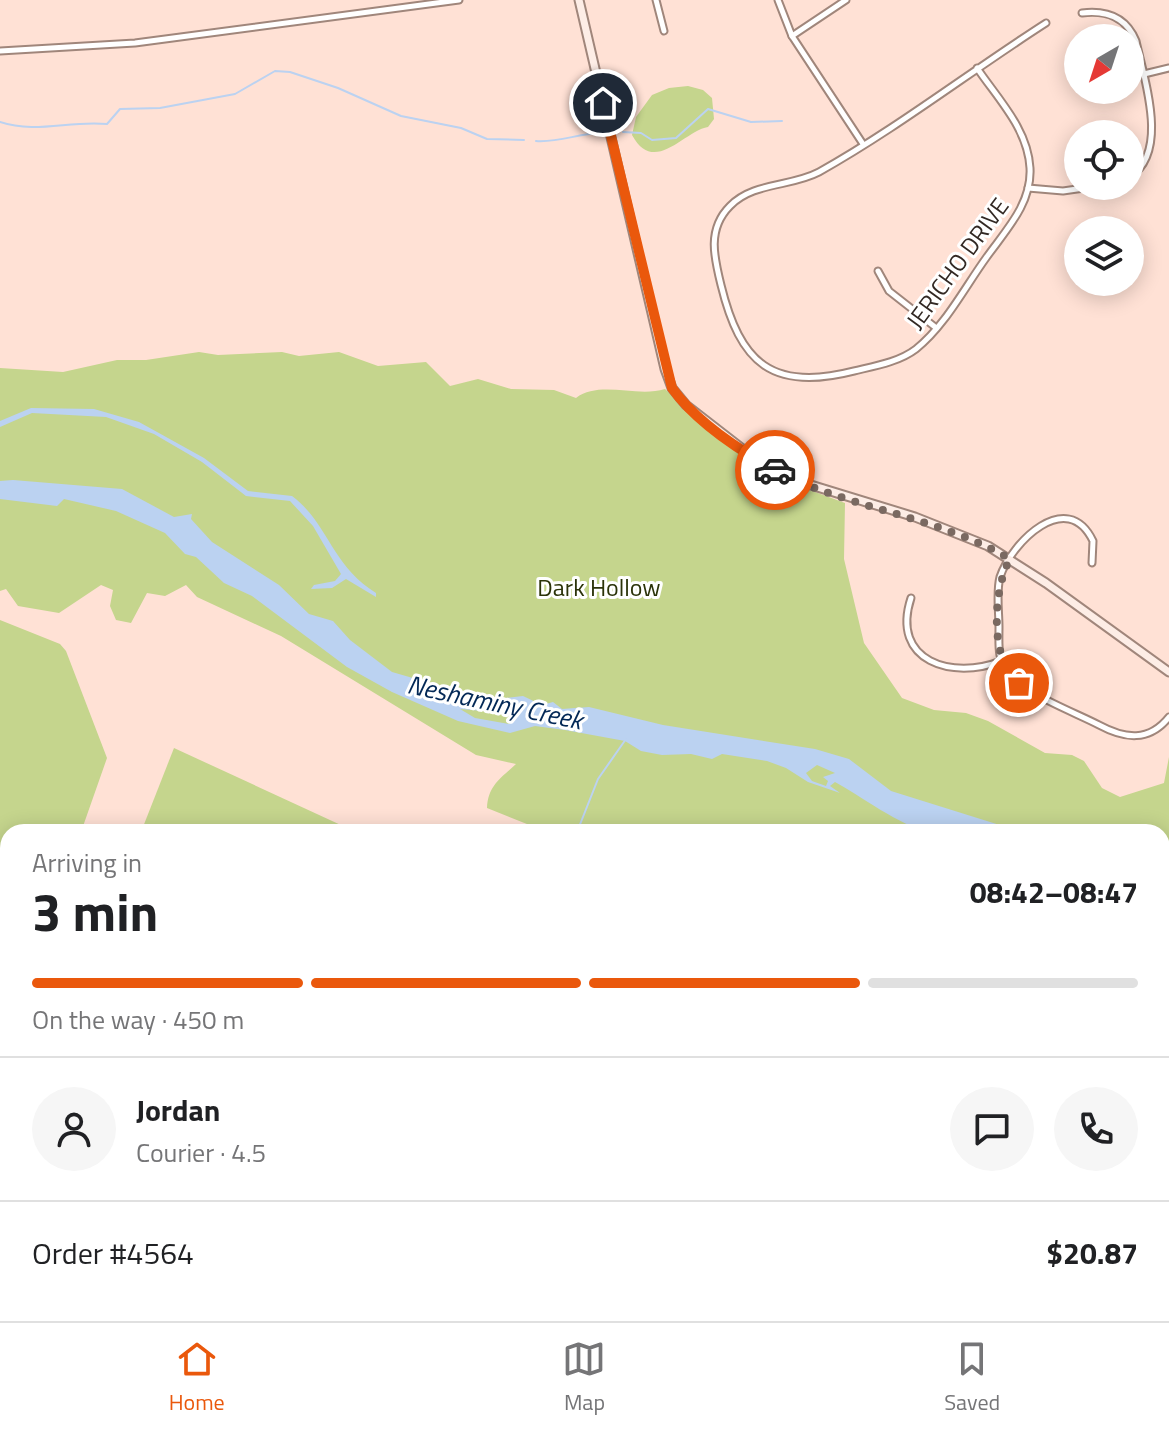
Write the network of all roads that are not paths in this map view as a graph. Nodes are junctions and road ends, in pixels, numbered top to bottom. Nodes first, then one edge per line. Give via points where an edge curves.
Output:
1 (459, 0) edge
2 (579, 0) edge
3 (656, 0) edge
4 (778, 0) edge
5 (846, 0) edge
6 (1082, 13) dead end
7 (1046, 23) dead end
8 (1125, 24) edge
9 (664, 31) dead end
10 (792, 36) junction
11 (0, 51) edge
12 (977, 68) junction
13 (1169, 68) edge
14 (1144, 74) joint
15 (863, 144) junction
16 (1144, 167) edge
17 (1028, 188) junction
18 (1064, 191) edge
19 (878, 271) dead end
20 (935, 327) junction
21 (1010, 559) junction
22 (1092, 563) dead end
23 (911, 598) dead end
24 (1001, 661) junction
25 (1169, 672) edge
26 (1169, 717) edge

1 - 11 street via 145,42
2 - 21 main road via 662,357 676,394 742,450 789,477 954,531
3 - 9 street
4 - 10 street
5 - 10 street
6 - 8 street via 1105,13
7 - 12 street, JERICHO DRIVE
10 - 15 street
12 - 15 street, JERICHO DRIVE
12 - 17 street, JERICHO DRIVE via 1024,141
13 - 14 street
14 - 16 street via 1157,142
15 - 20 street, JERICHO DRIVE via 808,177 747,193 722,215 714,252 733,329 762,364 809,379 894,360 917,347
17 - 18 street
17 - 20 street, JERICHO DRIVE via 1022,207
19 - 20 street via 889,291
21 - 22 street via 1033,528 1060,520 1087,531 1094,547
21 - 24 street via 999,581
21 - 25 main road
23 - 24 street via 911,636 926,660 967,670
24 - 26 street via 1019,683 1119,735 1147,735

